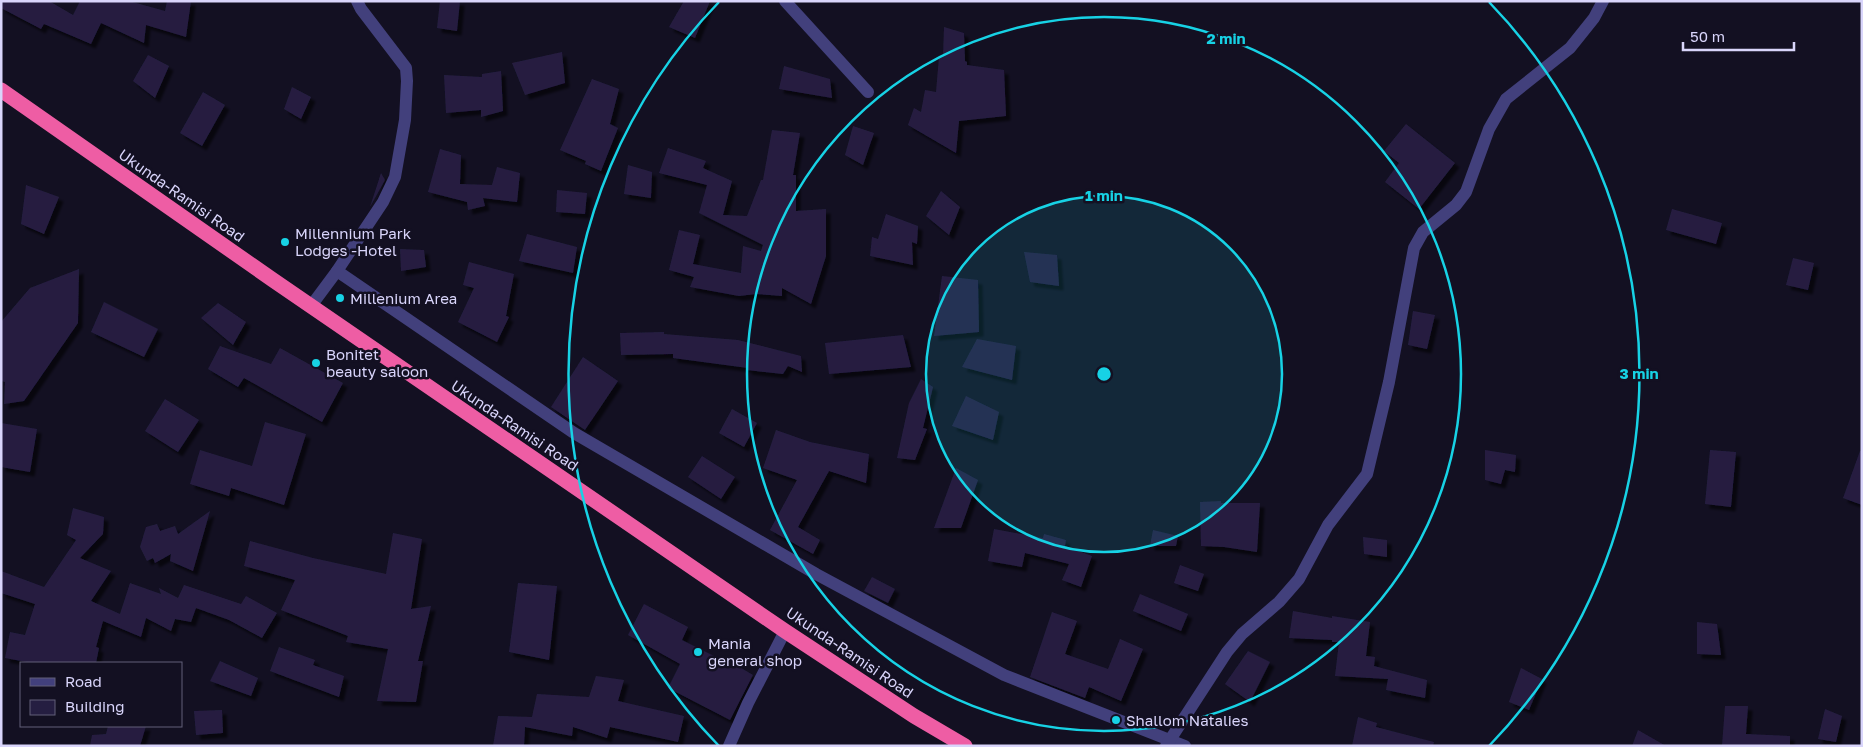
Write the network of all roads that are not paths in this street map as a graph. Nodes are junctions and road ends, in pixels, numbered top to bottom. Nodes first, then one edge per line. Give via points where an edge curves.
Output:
1 (357, 1) edge
2 (785, 1) edge
3 (1603, 1) edge
4 (1, 90) edge
5 (868, 92) dead end
6 (337, 271) junction
7 (311, 306) junction
8 (785, 631) junction
9 (1168, 743) edge
10 (729, 746) edge
11 (965, 746) edge
12 (1185, 746) edge

1 - 6 street via 406,68 405,120 396,178
2 - 5 street
3 - 9 street via 1570,48 1506,99 1489,129 1466,192 1456,205 1423,232 1414,248 1389,382 1367,474 1328,525 1299,579 1227,652
4 - 7 highway, Ukunda-Ramisi Road
6 - 7 street
6 - 9 street via 574,433 816,574 1004,675
7 - 8 highway, Ukunda-Ramisi Road
8 - 10 street
8 - 11 highway, Ukunda-Ramisi Road
9 - 12 street

